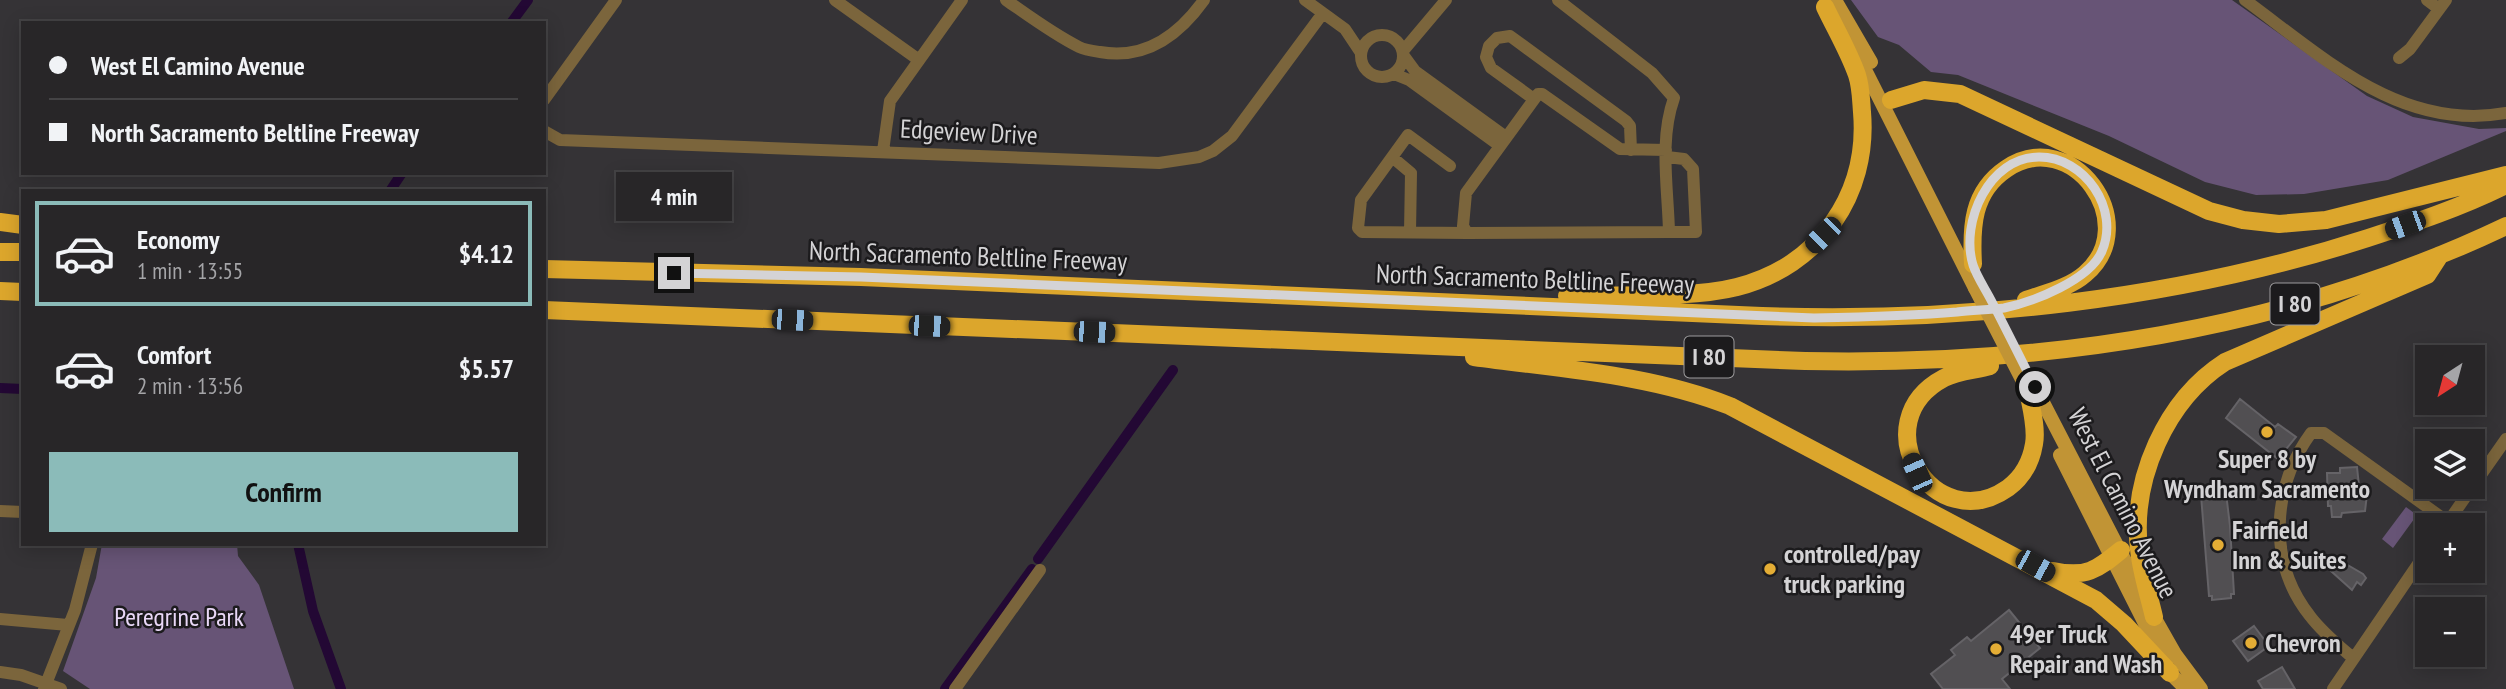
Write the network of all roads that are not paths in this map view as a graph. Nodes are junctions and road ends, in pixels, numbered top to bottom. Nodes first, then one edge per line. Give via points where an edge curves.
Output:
1 (616, 0) edge
2 (835, 0) edge
3 (962, 0) edge
4 (1006, 0) edge
5 (1204, 0) edge
6 (1305, 0) edge
7 (1446, 0) edge
8 (1558, 0) edge
9 (2245, 0) edge
10 (2427, 0) edge
11 (1827, 3) edge
12 (2443, 5) edge
13 (1323, 13) junction
14 (1427, 20) junction
15 (1345, 29) junction
16 (1373, 36) junction
17 (1392, 37) junction
18 (1361, 52) junction
19 (1403, 53) junction
20 (2399, 58) dead end
21 (919, 60) junction
22 (1394, 74) junction
23 (546, 97) edge
24 (1534, 99) junction
25 (1887, 102) junction
26 (2506, 113) edge
27 (546, 133) edge
28 (1503, 141) junction
29 (1631, 150) junction
30 (883, 151) junction
31 (1666, 153) junction
32 (1392, 157) junction
33 (1450, 166) dead end
34 (2506, 175) edge
35 (2506, 185) edge
36 (0, 222) edge
37 (21, 225) edge
38 (2506, 226) edge
39 (1410, 232) junction
40 (1669, 232) junction
41 (1467, 233) junction
42 (0, 251) edge
43 (21, 252) edge
44 (2440, 256) junction
45 (1973, 264) junction
46 (546, 269) edge
47 (1979, 286) junction
48 (0, 291) edge
49 (21, 292) edge
50 (0, 299) edge
51 (21, 299) edge
52 (1409, 300) junction
53 (2006, 307) junction
54 (546, 310) edge
55 (1370, 343) junction
56 (2048, 353) junction
57 (2032, 389) junction
58 (2506, 439) edge
59 (2485, 469) edge
60 (0, 511) edge
61 (21, 512) edge
62 (2432, 513) edge
63 (1996, 545) junction
64 (91, 546) edge
65 (2116, 554) junction
66 (2415, 568) edge
67 (1040, 570) dead end
68 (2154, 617) junction
69 (0, 619) edge
70 (68, 625) junction
71 (2353, 658) junction
72 (0, 672) edge
73 (2170, 673) junction
74 (45, 686) edge
75 (61, 689) edge
76 (955, 689) edge
77 (2186, 689) edge
78 (2201, 689) edge
79 (2333, 689) edge

1 - 23 street
2 - 21 street
3 - 21 street
4 - 5 street via 1082,49 1118,55 1153,47 1171,36
6 - 13 street
7 - 14 street
8 - 31 street via 1652,73 1674,98 1667,121
9 - 26 street via 2354,79 2392,100 2454,116
10 - 12 street
11 - 25 main road, West El Camino Avenue via 1850,22
11 - 52 highway via 1857,76 1862,160 1831,225 1789,264 1757,281 1710,291
12 - 20 street
13 - 15 street
13 - 30 street, Edgeview Drive via 1232,136 1199,158 1152,163
14 - 17 street
14 - 19 street
15 - 16 street
15 - 18 street
16 - 17 street
16 - 18 street
17 - 19 street
18 - 22 street via 1367,72 1380,78
19 - 22 street
19 - 28 street via 1415,71
21 - 30 street via 890,101
22 - 28 street
24 - 28 street
24 - 29 street via 1542,94 1620,149
24 - 29 street via 1491,68 1486,57 1497,38 1510,36 1626,121
25 - 34 highway via 1924,90 1969,97 2209,211 2265,223 2352,216
25 - 45 main road, West El Camino Avenue
25 - 47 main road, West El Camino Avenue
27 - 30 street, Edgeview Drive via 560,140
28 - 41 street via 1466,193
29 - 31 street
31 - 40 street
31 - 40 street via 1684,159 1693,169 1696,232
32 - 33 street via 1408,135
32 - 39 street via 1411,173
32 - 39 street via 1361,200 1358,228 1362,232
35 - 53 highway, North Sacramento Beltline Freeway / I 80 via 2388,232 2279,264 2166,289
36 - 37 highway
38 - 44 highway, I 80
39 - 41 street
40 - 41 street
42 - 43 highway
44 - 56 highway, I 80 via 2244,317
44 - 68 highway via 2427,275 2225,362 2187,396 2154,451 2142,488 2139,551
45 - 47 main road, West El Camino Avenue
45 - 53 highway via 1971,230 1976,208 1984,191 2003,171 2024,160 2049,158 2071,166 2090,182 2103,204 2107,225 2097,261 2077,280
46 - 52 highway, North Sacramento Beltline Freeway / I 80
47 - 57 main road, West El Camino Avenue
48 - 49 highway
50 - 51 highway
52 - 53 highway, North Sacramento Beltline Freeway / I 80 via 1814,318
54 - 55 highway, I 80
55 - 56 highway, I 80 via 1867,362
55 - 63 highway via 1647,381 1705,396
56 - 57 highway via 1946,377 1927,389 1913,407 1906,429 1908,452 1917,473 1943,494 1976,501 1998,495 2017,482 2030,463 2035,440
57 - 65 main road, West El Camino Avenue
58 - 59 street
60 - 61 street
62 - 71 street via 2324,433 2312,433 2305,442 2285,487 2279,526 2282,551 2302,605
63 - 65 highway via 2063,573 2084,574
63 - 73 highway via 2096,600
64 - 70 street
65 - 68 main road, West El Camino Avenue
65 - 73 main road, West El Camino Avenue
66 - 71 street
67 - 76 street
68 - 78 main road, West El Camino Avenue
69 - 70 street
70 - 74 street
71 - 79 street
72 - 74 street
73 - 77 main road, West El Camino Avenue
74 - 75 street

